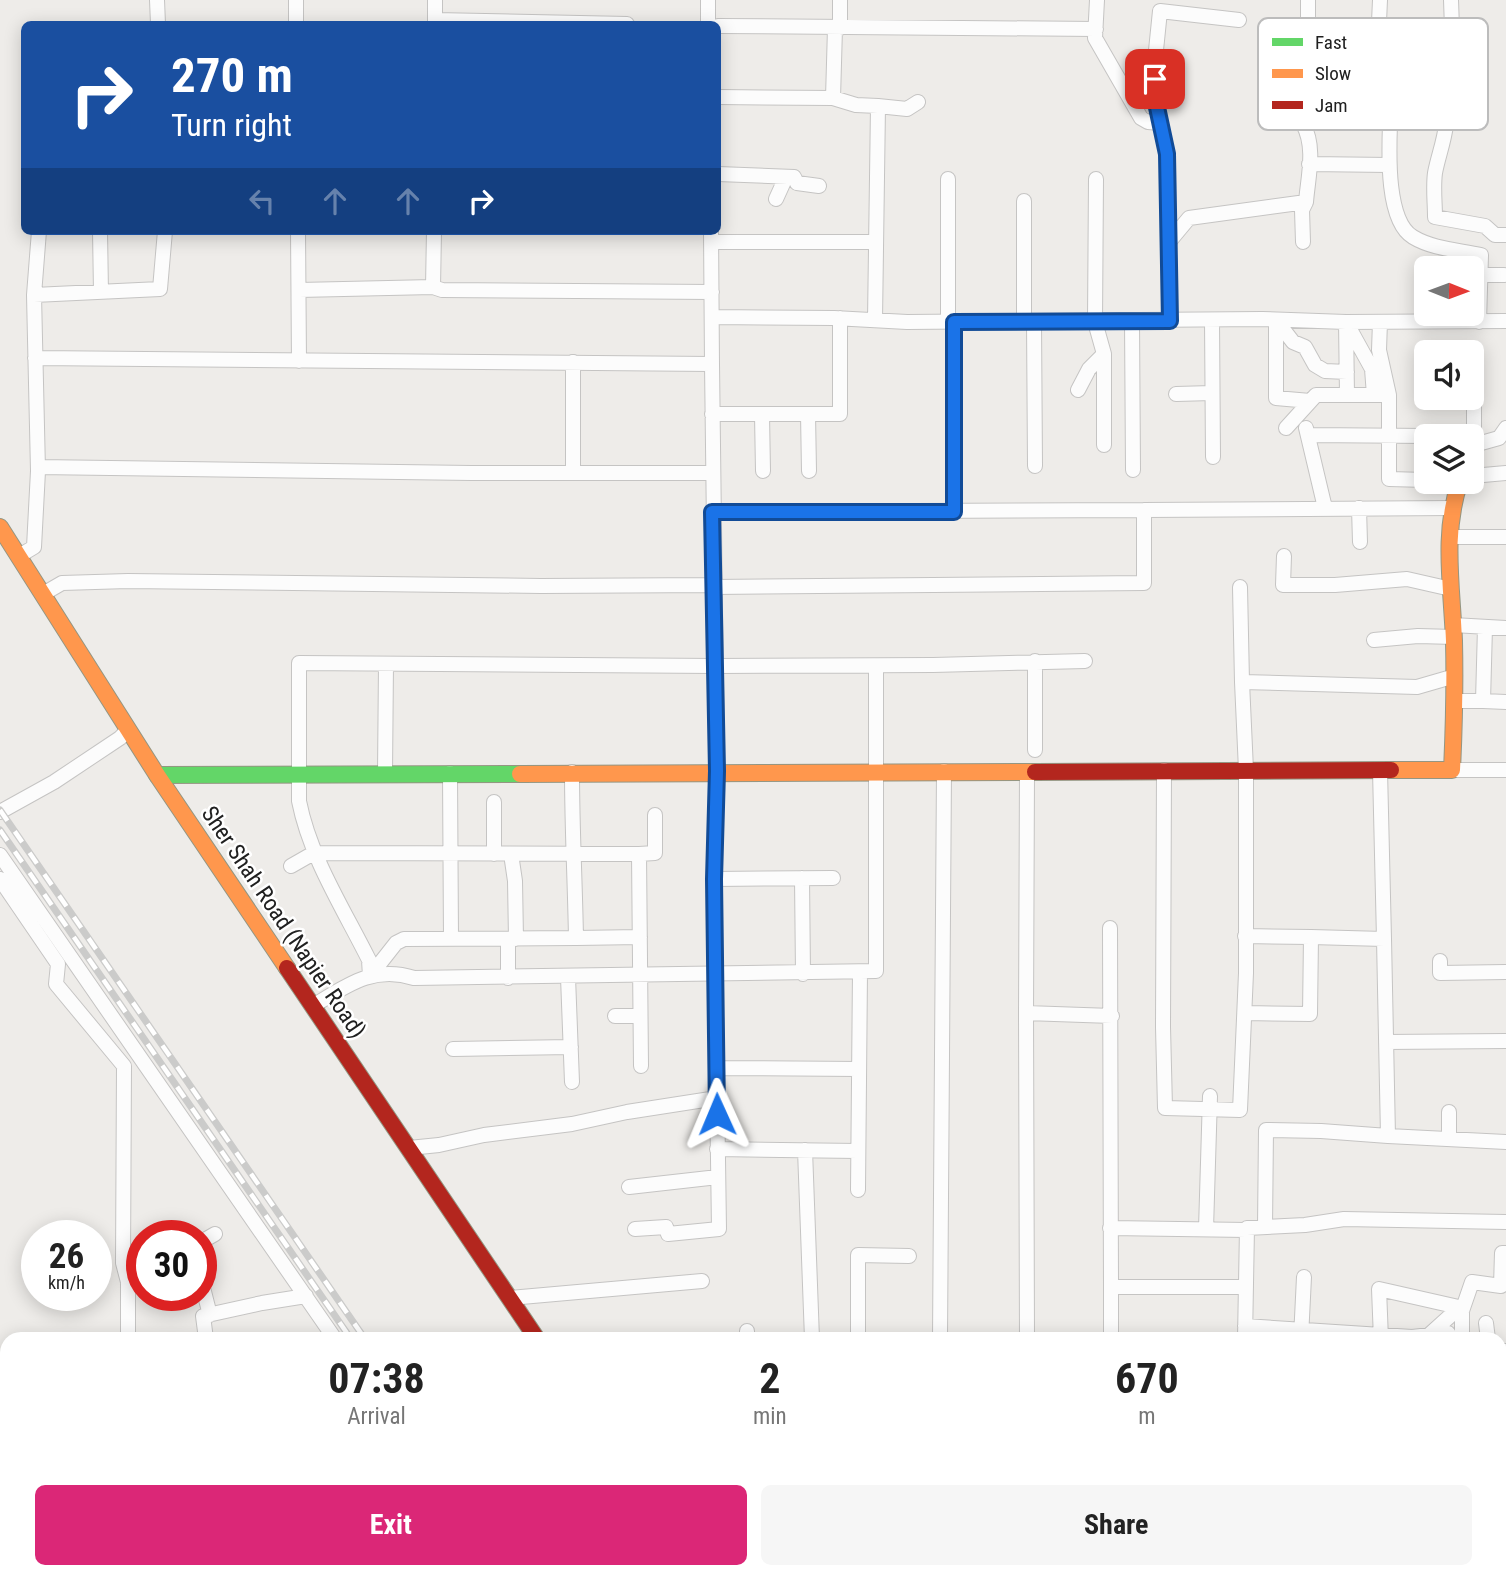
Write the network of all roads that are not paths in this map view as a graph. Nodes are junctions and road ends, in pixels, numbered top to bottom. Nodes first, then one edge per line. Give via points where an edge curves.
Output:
1 (157, 0) edge
2 (296, 0) edge
3 (435, 0) edge
4 (708, 0) edge
5 (840, 0) edge
6 (1097, 0) edge
7 (1308, 0) edge
8 (1380, 0) edge
9 (1451, 0) edge
10 (1308, 18) edge
11 (1379, 18) edge
12 (1450, 18) edge
13 (1239, 20) dead end
14 (158, 21) edge
15 (296, 21) edge
16 (435, 21) edge
17 (708, 21) edge
18 (721, 26) edge
19 (837, 28) junction
20 (1096, 29) junction
21 (721, 97) edge
22 (833, 98) junction
23 (918, 102) dead end
24 (878, 106) junction
25 (1160, 122) junction
26 (1306, 130) edge
27 (1390, 130) edge
28 (1445, 130) edge
29 (1309, 164) junction
30 (1389, 165) junction
31 (721, 174) edge
32 (786, 177) junction
33 (948, 179) dead end
34 (1096, 179) dead end
35 (819, 186) dead end
36 (776, 199) dead end
37 (1024, 201) dead end
38 (1306, 202) junction
39 (1169, 213) junction
40 (1184, 223) junction
41 (39, 235) edge
42 (100, 235) edge
43 (165, 235) edge
44 (298, 235) edge
45 (434, 235) edge
46 (1506, 235) edge
47 (711, 236) edge
48 (876, 242) junction
49 (1169, 242) junction
50 (1303, 242) dead end
51 (1480, 256) edge
52 (1484, 275) edge
53 (1504, 275) dead end
54 (433, 287) junction
55 (299, 290) junction
56 (102, 292) junction
57 (712, 292) junction
58 (34, 295) junction
59 (712, 317) junction
60 (840, 318) junction
61 (876, 320) junction
62 (1212, 320) junction
63 (1276, 320) junction
64 (1132, 321) junction
65 (1170, 321) junction
66 (1484, 321) edge
67 (1506, 321) edge
68 (951, 322) junction
69 (1029, 322) junction
70 (1095, 322) junction
71 (1346, 322) junction
72 (1380, 322) junction
73 (1414, 322) edge
74 (1104, 354) junction
75 (35, 358) junction
76 (299, 362) junction
77 (573, 362) junction
78 (712, 364) junction
79 (1347, 372) junction
80 (1078, 390) dead end
81 (1212, 393) junction
82 (1175, 394) dead end
83 (1347, 395) junction
84 (1381, 395) junction
85 (1310, 401) junction
86 (712, 414) junction
87 (808, 414) junction
88 (762, 415) junction
89 (1298, 415) junction
90 (1286, 428) dead end
91 (1506, 428) edge
92 (1309, 435) junction
93 (1389, 436) junction
94 (1414, 436) edge
95 (1484, 439) edge
96 (1104, 445) dead end
97 (1213, 457) dead end
98 (1035, 466) dead end
99 (38, 467) junction
100 (1133, 470) dead end
101 (763, 471) dead end
102 (809, 471) dead end
103 (573, 472) junction
104 (712, 473) junction
105 (1506, 473) edge
106 (1484, 475) edge
107 (1414, 480) edge
108 (1454, 494) edge
109 (1325, 508) junction
110 (1359, 508) junction
111 (1453, 508) junction
112 (1144, 510) junction
113 (712, 512) junction
114 (954, 512) junction
115 (0, 527) edge
116 (1450, 537) junction
117 (1506, 537) edge
118 (1360, 542) dead end
119 (0, 552) edge
120 (19, 556) junction
121 (1284, 556) dead end
122 (713, 586) junction
123 (1240, 587) dead end
124 (1451, 589) junction
125 (43, 594) junction
126 (1485, 627) junction
127 (1506, 628) edge
128 (1454, 631) junction
129 (1374, 640) dead end
130 (1035, 661) junction
131 (1084, 661) dead end
132 (386, 664) junction
133 (715, 666) junction
134 (876, 666) junction
135 (1455, 676) junction
136 (1242, 682) junction
137 (1455, 701) junction
138 (1483, 701) junction
139 (1506, 702) edge
140 (124, 734) junction
141 (1035, 750) dead end
142 (1164, 769) junction
143 (1246, 770) junction
144 (1380, 770) junction
145 (1452, 770) junction
146 (1506, 770) edge
147 (717, 771) junction
148 (876, 771) junction
149 (944, 771) junction
150 (1027, 771) junction
151 (572, 772) junction
152 (385, 773) junction
153 (450, 773) junction
154 (299, 774) junction
155 (157, 775) junction
156 (494, 802) dead end
157 (0, 812) edge
158 (655, 815) dead end
159 (315, 853) junction
160 (449, 854) junction
161 (494, 854) junction
162 (511, 854) junction
163 (572, 854) junction
164 (639, 854) junction
165 (0, 855) edge
166 (291, 866) dead end
167 (802, 878) junction
168 (833, 878) dead end
169 (0, 879) edge
170 (714, 879) junction
171 (1110, 928) dead end
172 (1245, 936) junction
173 (576, 937) junction
174 (640, 937) junction
175 (1311, 937) junction
176 (451, 939) junction
177 (512, 939) junction
178 (1384, 939) junction
179 (1440, 961) dead end
180 (860, 972) junction
181 (1506, 972) edge
182 (803, 974) junction
183 (716, 975) junction
184 (370, 976) junction
185 (640, 976) junction
186 (568, 977) junction
187 (508, 978) junction
188 (293, 989) junction
189 (313, 1006) junction
190 (1026, 1013) junction
191 (1245, 1013) junction
192 (615, 1016) dead end
193 (640, 1016) junction
194 (1112, 1016) junction
195 (1506, 1041) edge
196 (1386, 1042) junction
197 (571, 1047) junction
198 (453, 1049) dead end
199 (641, 1066) dead end
200 (717, 1068) junction
201 (859, 1069) junction
202 (572, 1082) dead end
203 (717, 1098) junction
204 (1210, 1102) junction
205 (1449, 1112) dead end
206 (1388, 1136) junction
207 (1450, 1139) junction
208 (1506, 1142) edge
209 (717, 1149) junction
210 (805, 1150) junction
211 (858, 1151) junction
212 (405, 1152) junction
213 (718, 1177) junction
214 (629, 1187) dead end
215 (858, 1190) dead end
216 (1506, 1222) edge
217 (1265, 1227) junction
218 (1110, 1228) junction
219 (635, 1229) dead end
220 (1206, 1229) junction
221 (1247, 1230) junction
222 (1506, 1253) edge
223 (909, 1256) dead end
224 (1304, 1277) dead end
225 (702, 1281) dead end
226 (1111, 1287) junction
227 (1246, 1287) junction
228 (306, 1296) junction
229 (510, 1298) junction
230 (208, 1311) edge
231 (1456, 1312) junction
232 (209, 1315) junction
233 (1486, 1323) dead end
234 (128, 1332) edge
235 (205, 1332) edge
236 (330, 1332) edge
237 (520, 1332) edge
238 (532, 1332) edge
239 (813, 1332) edge
240 (858, 1332) edge
241 (940, 1332) edge
242 (1027, 1332) edge
243 (1111, 1332) edge
244 (1245, 1332) edge
245 (1301, 1332) edge
246 (1381, 1332) edge
247 (1433, 1332) edge
248 (1462, 1332) edge
249 (1487, 1332) edge

1 - 14 street
2 - 15 street
3 - 16 street
4 - 17 street
5 - 19 street
6 - 20 street
7 - 10 street
8 - 11 street
9 - 12 street
13 - 25 street via 1160,11 1155,98
18 - 19 street
19 - 20 street
19 - 22 street
20 - 25 street via 1096,38 1141,118
21 - 22 street
22 - 24 street
23 - 24 street via 907,109
24 - 48 street
25 - 39 street via 1167,154
26 - 29 street
27 - 30 street
28 - 46 street via 1435,174 1435,217 1485,226 1495,235
29 - 30 street
29 - 38 street
30 - 51 street via 1390,189 1410,235 1431,246
31 - 32 street
32 - 35 street
32 - 36 street
33 - 68 street
34 - 70 street
37 - 69 street
38 - 40 street via 1203,215
38 - 50 street
39 - 40 street
39 - 49 street
40 - 49 street
41 - 58 street
42 - 56 street
43 - 56 street via 160,289
44 - 55 street
45 - 54 street
47 - 48 street
47 - 57 street
48 - 61 street
49 - 65 street
52 - 53 street
54 - 55 street
54 - 57 street
55 - 76 street
56 - 58 street
57 - 59 street
58 - 75 street
59 - 60 street
59 - 78 street
60 - 61 street
60 - 87 street via 840,414
61 - 68 street
62 - 63 street
62 - 65 street
62 - 81 street
63 - 71 street
63 - 79 street via 1293,342 1305,347 1315,365
63 - 85 street via 1276,398
64 - 65 street
64 - 70 street
64 - 100 street
66 - 67 street
68 - 69 street
68 - 114 street
69 - 70 street
69 - 98 street
70 - 74 street
71 - 72 street
71 - 79 street
71 - 84 street
72 - 73 street
72 - 84 street
74 - 80 street
74 - 96 street
75 - 76 street
75 - 99 street
76 - 77 street
77 - 78 street
77 - 103 street
78 - 86 street
79 - 83 street
81 - 82 street
81 - 97 street
83 - 84 street
83 - 85 street via 1316,395
84 - 93 street
85 - 89 street
86 - 88 street
86 - 104 street
87 - 88 street
87 - 102 street
88 - 101 street
89 - 90 street
89 - 92 street
91 - 95 street via 1499,438
92 - 93 street
92 - 109 street
93 - 94 street
93 - 107 street via 1389,479
99 - 103 street
99 - 120 street via 34,547
103 - 104 street
104 - 113 street
105 - 106 street
108 - 111 main road
109 - 110 street
109 - 112 street
110 - 111 street
110 - 118 street
111 - 116 main road
112 - 114 street
112 - 122 street via 1144,583
113 - 114 street
113 - 122 street
115 - 120 main road, Sher Shah Road (Napier Road)
116 - 117 street
116 - 124 main road
119 - 140 main road, Sher Shah Road (Napier Road)
120 - 125 main road, Sher Shah Road (Napier Road)
121 - 124 street via 1283,585 1407,579
122 - 125 street via 128,581 62,583
122 - 133 street
123 - 136 street
124 - 128 main road
125 - 140 main road, Sher Shah Road (Napier Road)
126 - 127 street
126 - 128 street
126 - 138 street
128 - 129 street
128 - 135 main road
130 - 131 street
130 - 134 street
130 - 141 street
132 - 133 street
132 - 152 street
132 - 154 street via 299,663
133 - 134 street
133 - 147 street
134 - 148 street
135 - 136 street via 1417,687
135 - 137 main road
136 - 143 street
137 - 138 street
137 - 145 main road
138 - 139 street
140 - 155 main road, Sher Shah Road (Napier Road)
140 - 157 street
140 - 188 main road, Sher Shah Road (Napier Road)
142 - 143 main road
142 - 150 main road
142 - 204 street via 1165,1108
143 - 144 main road
143 - 172 street
144 - 145 main road
144 - 178 street
145 - 146 street
147 - 148 main road
147 - 151 main road
147 - 170 street
148 - 149 main road
148 - 180 street via 876,971
149 - 150 main road
149 - 241 street
150 - 190 street
151 - 153 main road
151 - 163 street
152 - 153 main road
152 - 154 main road
153 - 160 street
154 - 155 main road
154 - 159 street via 299,801
155 - 188 main road, Sher Shah Road (Napier Road)
156 - 161 street
158 - 164 street via 655,853
159 - 160 street
159 - 166 street
159 - 184 street via 369,960
160 - 161 street
160 - 176 street
161 - 162 street
162 - 163 street
162 - 177 street via 515,881
163 - 164 street
163 - 173 street
164 - 174 street
165 - 228 street
167 - 168 street
167 - 170 street
167 - 182 street
169 - 234 street via 58,964 56,985 124,1066 123,1263 128,1282
170 - 183 street
171 - 194 street
172 - 175 street
172 - 191 street
173 - 174 street
173 - 177 street
174 - 185 street
175 - 178 street
175 - 191 street via 1310,1014
176 - 177 street
176 - 184 street via 404,939
177 - 187 street
178 - 196 street
179 - 181 street via 1440,973
180 - 182 street
180 - 201 street
182 - 183 street
183 - 185 street
183 - 200 street
184 - 187 street
184 - 189 street
185 - 186 street
185 - 193 street
186 - 187 street
186 - 197 street
188 - 189 main road, Sher Shah Road (Napier Road)
188 - 212 main road, Sher Shah Road (Napier Road)
189 - 212 main road, Sher Shah Road (Napier Road)
190 - 194 street
190 - 242 street
191 - 204 street via 1240,1110
192 - 193 street
193 - 199 street
194 - 218 street
195 - 196 street
196 - 206 street
197 - 198 street
197 - 202 street
200 - 201 street
200 - 203 street
201 - 211 street
203 - 209 street
203 - 212 street
204 - 220 street
205 - 207 street
206 - 207 street
206 - 217 street via 1266,1130
207 - 208 street
209 - 210 street
209 - 213 street
210 - 211 street
210 - 239 street
211 - 215 street
212 - 229 main road, Sher Shah Road (Napier Road)
212 - 237 main road, Sher Shah Road (Napier Road)
213 - 214 street
213 - 219 street via 719,1229 668,1234 666,1227
216 - 217 street via 1344,1219
217 - 221 street
218 - 220 street
218 - 226 street
220 - 221 street
221 - 227 street
222 - 231 street via 1502,1253 1501,1286 1472,1282
223 - 240 street via 858,1255
224 - 245 street
225 - 229 street
226 - 227 street
226 - 243 street
227 - 244 street
228 - 232 street
228 - 236 street
229 - 238 main road, Sher Shah Road (Napier Road)
230 - 232 street
231 - 246 street via 1379,1289
231 - 247 street
231 - 248 street
232 - 235 street via 203,1316
233 - 249 street

